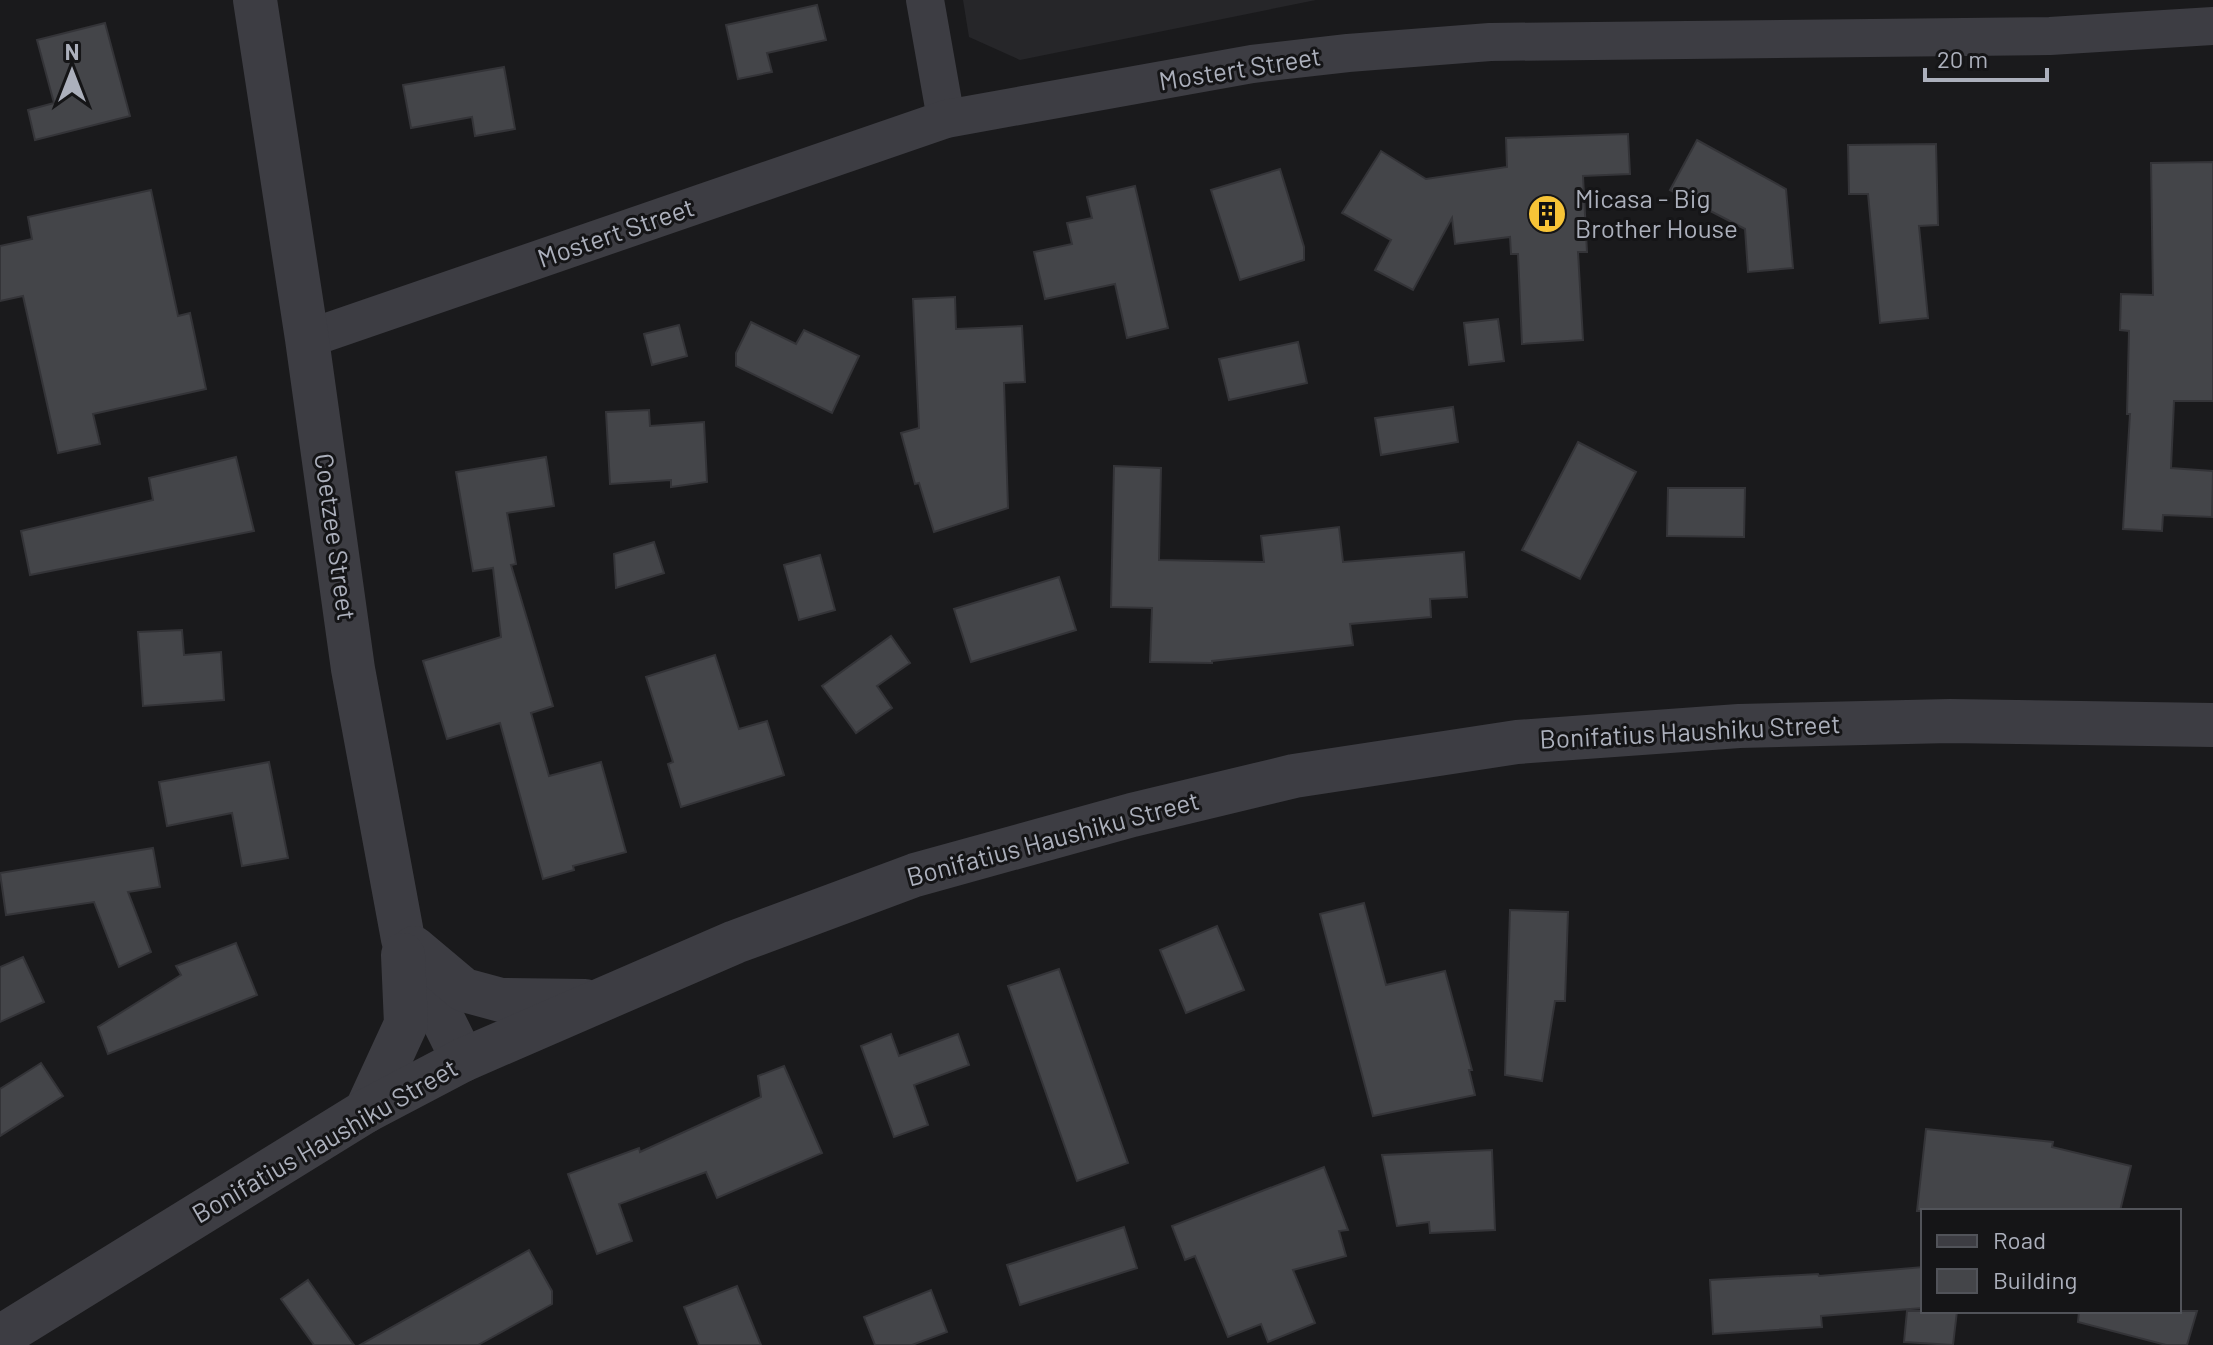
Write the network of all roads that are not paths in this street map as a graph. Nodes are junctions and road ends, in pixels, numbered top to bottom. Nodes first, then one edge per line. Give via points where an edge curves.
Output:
1 (255, 0) edge
2 (925, 0) edge
3 (2213, 26) edge
4 (946, 119) junction
5 (307, 339) junction
6 (2213, 725) edge
7 (403, 939) junction
8 (596, 1002) junction
9 (463, 1060) junction
10 (366, 1111) junction
11 (0, 1337) edge

1 - 5 street, Coetzee Street
2 - 4 street
3 - 4 street, Mostert Street via 2050,36 1490,42 1252,64
4 - 5 street, Mostert Street
5 - 7 street, Coetzee Street via 353,669
6 - 8 street, Bonifatius Haushiku Street via 1950,721 1739,726 1517,742 1294,776 915,875 735,942
7 - 8 street via 464,990 501,1000
7 - 9 street, Coetzee Street
7 - 10 street via 406,1024
8 - 9 street, Bonifatius Haushiku Street
9 - 10 street, Bonifatius Haushiku Street
10 - 11 street, Bonifatius Haushiku Street

